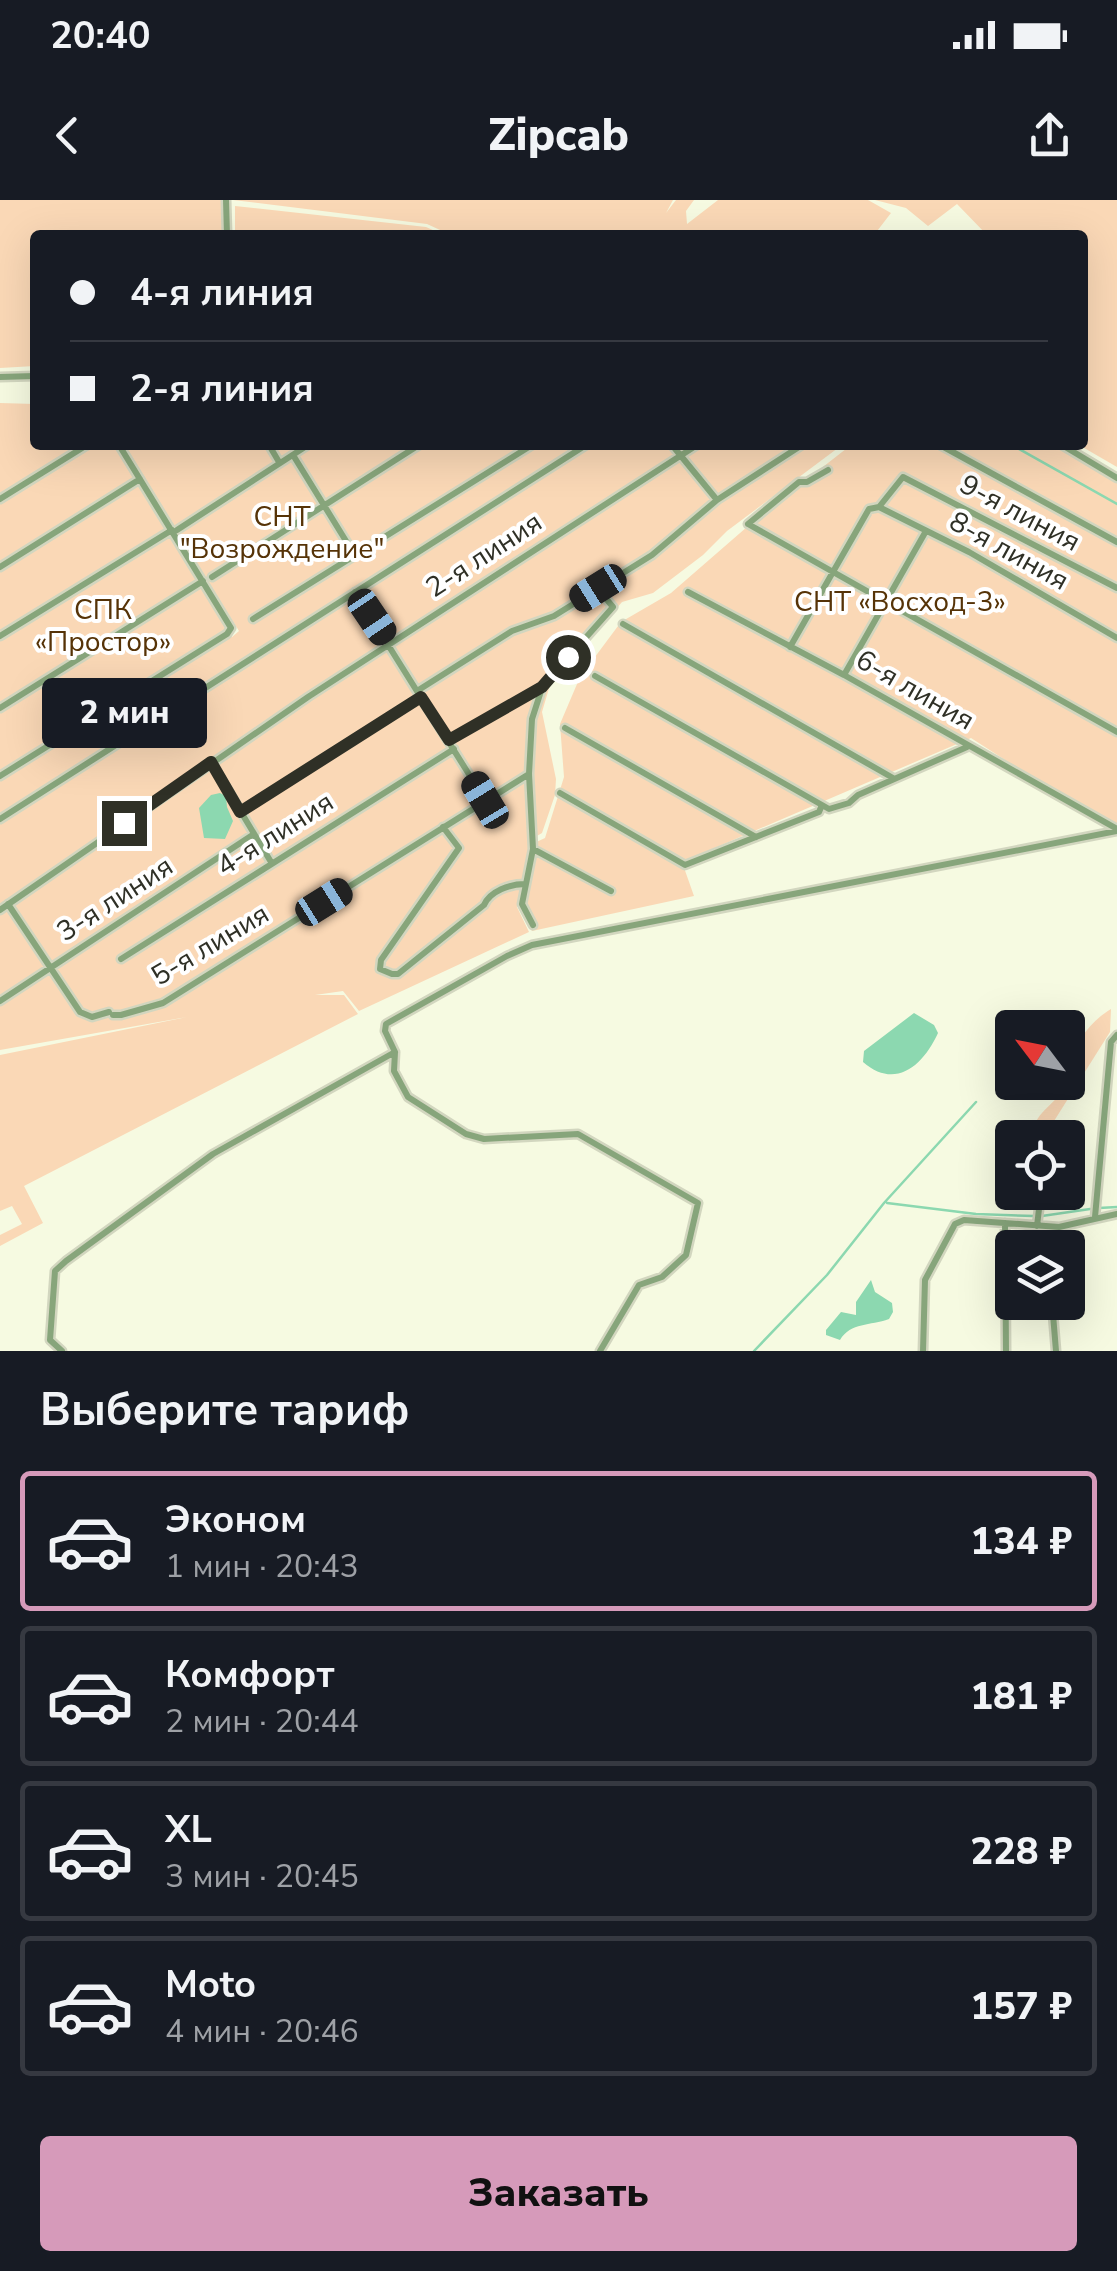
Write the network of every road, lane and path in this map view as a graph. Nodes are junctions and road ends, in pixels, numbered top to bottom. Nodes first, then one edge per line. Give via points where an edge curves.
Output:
1 (226, 200) edge
2 (227, 230) edge
3 (30, 376) edge
4 (0, 378) edge
5 (78, 450) edge
6 (123, 450) edge
7 (272, 450) edge
8 (300, 450) edge
9 (411, 450) edge
10 (524, 450) edge
11 (578, 450) edge
12 (676, 450) edge
13 (690, 450) edge
14 (794, 450) edge
15 (949, 450) edge
16 (1070, 450) edge
17 (293, 454) junction
18 (681, 456) junction
19 (280, 462) junction
20 (828, 470) dead end
21 (1117, 478) edge
22 (140, 479) junction
23 (0, 499) edge
24 (717, 500) junction
25 (324, 505) junction
26 (878, 507) junction
27 (174, 530) junction
28 (926, 531) junction
29 (1117, 542) edge
30 (354, 554) junction
31 (0, 567) edge
32 (833, 570) junction
33 (212, 577) dead end
34 (203, 581) junction
35 (598, 588) junction
36 (1117, 588) edge
37 (355, 592) junction
38 (688, 592) dead end
39 (886, 600) junction
40 (253, 619) dead end
41 (623, 624) dead end
42 (0, 636) edge
43 (1117, 638) edge
44 (390, 643) junction
45 (790, 647) junction
46 (844, 674) junction
47 (595, 676) dead end
48 (542, 687) junction
49 (419, 694) junction
50 (0, 708) edge
51 (565, 728) dead end
52 (1117, 732) edge
53 (449, 740) junction
54 (968, 747) junction
55 (454, 748) junction
56 (211, 762) junction
57 (530, 774) junction
58 (0, 776) edge
59 (894, 778) junction
60 (560, 794) dead end
61 (485, 800) junction
62 (822, 805) junction
63 (240, 812) junction
64 (0, 820) edge
65 (442, 828) junction
66 (1117, 830) edge
67 (254, 834) junction
68 (757, 837) junction
69 (534, 846) junction
70 (271, 862) junction
71 (526, 884) junction
72 (611, 890) dead end
73 (8, 904) junction
74 (0, 910) edge
75 (533, 926) dead end
76 (120, 959) dead end
77 (49, 969) junction
78 (0, 1001) edge
79 (1117, 1035) edge
80 (395, 1052) junction
81 (1038, 1210) edge
82 (1117, 1214) edge
83 (1094, 1217) junction
84 (1004, 1223) junction
85 (1036, 1226) junction
86 (1058, 1227) junction
87 (1058, 1230) edge
88 (1053, 1320) edge
89 (62, 1351) edge
90 (600, 1351) edge
91 (923, 1351) edge
92 (1006, 1351) edge
93 (1056, 1351) edge

1 - 2 street
3 - 4 street
5 - 23 street
6 - 22 street
7 - 19 street
8 - 17 street
9 - 25 street
10 - 30 street
11 - 37 street
12 - 18 street
13 - 18 street, 2-я линия
14 - 24 street
15 - 29 street
16 - 21 street
17 - 19 street
17 - 25 street
18 - 24 street
18 - 44 street, 2-я линия
19 - 27 street
20 - 32 street via 799,482 748,524
22 - 27 street
22 - 31 street
24 - 35 street via 652,556
25 - 30 street
25 - 33 street
26 - 28 street, 8-я линия
26 - 32 street via 869,509
26 - 36 street, 9-я линия via 903,477
27 - 34 street
27 - 42 street
28 - 39 street
28 - 43 street, 8-я линия
30 - 40 street
32 - 39 street
32 - 45 street
34 - 50 street
34 - 58 street via 232,628 227,634
35 - 48 street via 614,607
35 - 49 street via 554,616 512,631
37 - 44 street
37 - 64 street
38 - 45 street, 6-я линия
39 - 46 street
39 - 52 street
41 - 59 street
44 - 49 street
44 - 56 street, 2-я линия
45 - 46 street, 6-я линия
46 - 54 street, 6-я линия
47 - 62 street
48 - 53 street
48 - 57 street via 532,719
49 - 53 street
49 - 63 street
51 - 68 street
53 - 55 street
54 - 59 street
54 - 66 street, 6-я линия
55 - 61 street
55 - 70 street, 4-я линия
56 - 63 street
56 - 73 street, 2-я линия
57 - 61 street, 5-я линия
57 - 69 street
59 - 62 street via 848,803
60 - 68 street via 685,865
61 - 65 street, 5-я линия
62 - 68 street
63 - 67 street
65 - 71 street via 458,848 381,960 385,972 398,974 490,896
65 - 77 street, 5-я линия via 163,1003 92,1017 80,1012
66 - 80 street via 532,945 386,1024
67 - 70 street
67 - 77 street, 3-я линия
69 - 71 street
69 - 72 street
70 - 76 street, 4-я линия
71 - 75 street via 522,904
73 - 74 street, 2-я линия
73 - 77 street
77 - 78 street, 3-я линия
79 - 83 street via 1111,1042
80 - 89 street via 212,1154 66,1261 55,1271 50,1340
80 - 90 street via 394,1070 408,1097 466,1134 578,1134 698,1203 686,1255 662,1277 640,1285
81 - 85 street
82 - 83 street
83 - 86 street
84 - 85 street
84 - 91 street via 955,1224 925,1280
84 - 92 street
85 - 86 street
86 - 87 street
88 - 93 street

